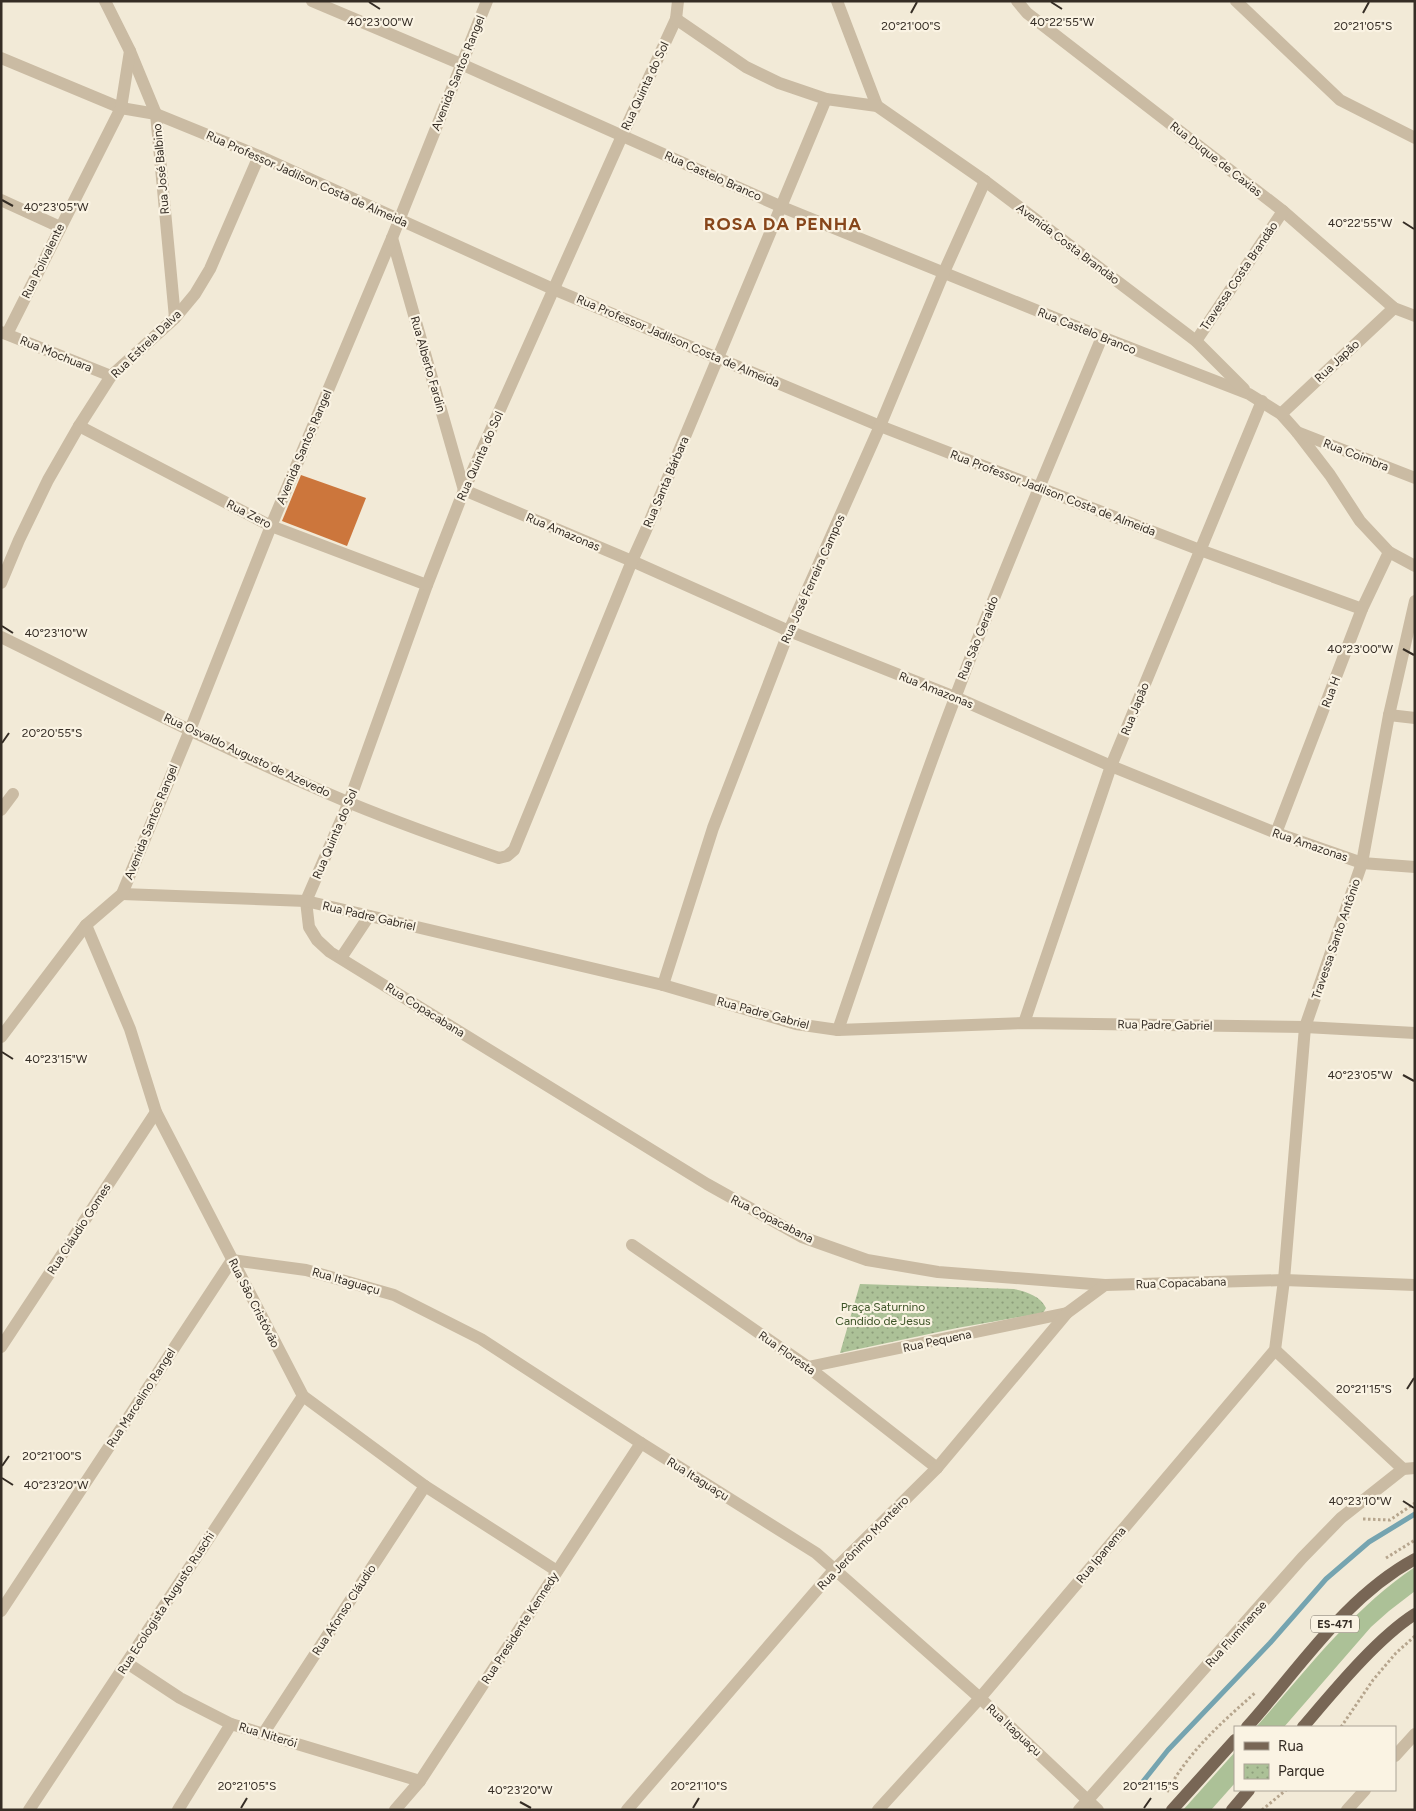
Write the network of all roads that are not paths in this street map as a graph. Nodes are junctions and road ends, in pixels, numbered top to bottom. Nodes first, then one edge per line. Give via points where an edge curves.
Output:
1 (105, 1) edge
2 (312, 1) edge
3 (487, 1) edge
4 (678, 1) edge
5 (837, 1) edge
6 (1017, 1) edge
7 (1236, 1) edge
8 (676, 19) junction
9 (130, 51) junction
10 (1, 58) edge
11 (461, 64) junction
12 (826, 99) junction
13 (877, 106) junction
14 (121, 108) junction
15 (156, 114) junction
16 (622, 136) junction
17 (1415, 138) edge
18 (259, 156) junction
19 (985, 181) junction
20 (1, 200) edge
21 (782, 207) junction
22 (1284, 210) junction
23 (399, 219) junction
24 (60, 227) junction
25 (392, 238) junction
26 (944, 272) junction
27 (553, 288) junction
28 (1394, 308) junction
29 (1415, 316) edge
30 (175, 318) junction
31 (4, 333) edge
32 (1102, 337) junction
33 (1196, 341) junction
34 (718, 359) junction
35 (111, 376) junction
36 (1249, 394) junction
37 (1262, 401) junction
38 (1281, 414) junction
39 (79, 426) junction
40 (880, 426) junction
41 (1297, 432) junction
42 (1415, 478) edge
43 (1039, 488) junction
44 (464, 490) junction
45 (272, 526) junction
46 (1200, 550) junction
47 (1388, 552) junction
48 (632, 561) junction
49 (1415, 566) edge
50 (1, 582) edge
51 (427, 584) junction
52 (1415, 601) edge
53 (1362, 609) junction
54 (789, 631) junction
55 (1, 637) edge
56 (955, 697) junction
57 (1389, 715) junction
58 (1415, 718) edge
59 (190, 730) junction
60 (1111, 766) junction
61 (13, 794) dead end
62 (349, 802) junction
63 (1, 810) edge
64 (1276, 833) junction
65 (499, 858) joint
66 (1362, 863) junction
67 (1415, 867) edge
68 (122, 894) junction
69 (306, 901) junction
70 (369, 916) junction
71 (86, 925) junction
72 (341, 958) junction
73 (663, 985) junction
74 (1024, 1023) junction
75 (1305, 1027) junction
76 (838, 1030) junction
77 (1415, 1033) edge
78 (1, 1037) edge
79 (156, 1112) junction
80 (632, 1245) dead end
81 (232, 1260) junction
82 (1284, 1280) junction
83 (1106, 1285) junction
84 (1415, 1285) edge
85 (1067, 1313) junction
86 (1, 1347) edge
87 (1275, 1350) junction
88 (808, 1367) junction
89 (303, 1396) junction
90 (641, 1443) junction
91 (937, 1468) junction
92 (1409, 1469) edge
93 (425, 1486) junction
94 (1415, 1559) edge
95 (834, 1570) junction
96 (558, 1571) junction
97 (1, 1611) edge
98 (1415, 1614) edge
99 (126, 1663) junction
100 (980, 1698) junction
101 (231, 1724) junction
102 (1248, 1726) edge
103 (1304, 1726) edge
104 (263, 1734) junction
105 (1415, 1734) edge
106 (1234, 1741) edge
107 (1396, 1755) edge
108 (420, 1782) junction
109 (1248, 1791) edge
110 (1364, 1791) edge
111 (1084, 1805) edge
112 (29, 1810) edge
113 (178, 1810) edge
114 (395, 1810) edge
115 (627, 1810) edge
116 (878, 1810) edge
117 (1098, 1810) edge
118 (1172, 1810) edge
119 (1232, 1810) edge
120 (1347, 1810) edge

1 - 9 street, Rua José Balbino
2 - 11 street, Rua Castelo Branco
3 - 11 street, Avenida Santos Rangel
4 - 8 street, Rua Quinta do Sol
5 - 13 street
6 - 22 street, Rua Duque de Caxias via 1027,13
7 - 17 street via 1340,100
8 - 12 street via 746,67 779,84
8 - 16 street, Rua Quinta do Sol
9 - 14 street, Rua Polivalente
9 - 15 street, Rua José Balbino
10 - 14 street, Rua Professor Jadilson Costa de Almeida
11 - 16 street, Rua Castelo Branco
11 - 23 street, Avenida Santos Rangel
12 - 13 street
12 - 21 street, Rua Santa Bárbara
13 - 19 street, Avenida Costa Brandão
14 - 15 street, Rua Professor Jadilson Costa de Almeida
14 - 24 street, Rua Polivalente
15 - 18 street, Rua Professor Jadilson Costa de Almeida
15 - 30 street, Rua José Balbino
16 - 21 street, Rua Castelo Branco
16 - 27 street, Rua Quinta do Sol
18 - 23 street, Rua Professor Jadilson Costa de Almeida
18 - 30 street, Rua Estrela Dalva via 210,269
19 - 26 street, Rua José Ferreira Campos
19 - 33 street, Avenida Costa Brandão
20 - 24 street
21 - 26 street, Rua Castelo Branco
21 - 34 street, Rua Santa Bárbara
22 - 28 street, Rua Duque de Caxias
22 - 33 street, Travessa Costa Brandão
23 - 25 street, Avenida Santos Rangel
23 - 27 street, Rua Professor Jadilson Costa de Almeida
24 - 31 street, Rua Polivalente
25 - 44 street, Rua Alberto Fardin
25 - 45 street, Avenida Santos Rangel
26 - 32 street, Rua Castelo Branco
26 - 40 street, Rua José Ferreira Campos
27 - 34 street, Rua Professor Jadilson Costa de Almeida
27 - 44 street, Rua Quinta do Sol
28 - 29 street, Rua Duque de Caxias
28 - 38 street, Rua Japão
30 - 35 street, Rua Estrela Dalva
31 - 35 street, Rua Mochuara
32 - 36 street, Rua Castelo Branco
32 - 43 street, Rua São Geraldo
33 - 36 street, Avenida Costa Brandão
34 - 40 street, Rua Professor Jadilson Costa de Almeida
34 - 48 street, Rua Santa Bárbara
35 - 39 street, Rua Estrela Dalva
36 - 37 street, Rua Castelo Branco
37 - 38 street, Rua Castelo Branco
37 - 46 street, Rua Japão
38 - 41 street
39 - 45 street, Rua Zero
39 - 50 street, Rua Estrela Dalva via 48,480
40 - 43 street, Rua Professor Jadilson Costa de Almeida
40 - 54 street, Rua José Ferreira Campos
41 - 42 street, Rua Coimbra
41 - 47 street via 1360,522
43 - 46 street, Rua Professor Jadilson Costa de Almeida
43 - 56 street, Rua São Geraldo
44 - 48 street, Rua Amazonas
44 - 51 street, Rua Quinta do Sol
45 - 51 street, Rua Zero
45 - 59 street, Avenida Santos Rangel
46 - 53 street, Rua Professor Jadilson Costa de Almeida
46 - 60 street, Rua Japão
47 - 49 street
47 - 53 street, Rua H
48 - 54 street, Rua Amazonas
48 - 65 street, Rua Santa Bárbara via 514,850
51 - 62 street, Rua Quinta do Sol
52 - 57 street, Travessa Santo Antônio
53 - 64 street, Rua H
54 - 56 street, Rua Amazonas
54 - 73 street, Rua José Ferreira Campos via 713,828
55 - 59 street, Rua Osvaldo Augusto de Azevedo
56 - 60 street, Rua Amazonas
56 - 76 street, Rua São Geraldo
57 - 58 street
57 - 66 street, Travessa Santo Antônio
59 - 62 street, Rua Osvaldo Augusto de Azevedo
59 - 68 street, Avenida Santos Rangel
60 - 64 street, Rua Amazonas
60 - 74 street, Rua Japão
61 - 63 street
62 - 65 street, Rua Osvaldo Augusto de Azevedo
62 - 69 street, Rua Quinta do Sol
64 - 66 street, Rua Amazonas
66 - 67 street, Rua Amazonas
66 - 75 street, Travessa Santo Antônio
68 - 69 street, Rua Padre Gabriel
68 - 71 street
69 - 70 street, Rua Padre Gabriel
69 - 72 street, Rua Copacabana via 308,927 317,940
70 - 72 street
70 - 73 street, Rua Padre Gabriel
71 - 78 street
71 - 79 street, Rua São Cristóvão via 130,1029
72 - 83 street, Rua Copacabana via 707,1184 802,1237 867,1260 938,1272
73 - 76 street, Rua Padre Gabriel via 796,1024
74 - 75 street, Rua Padre Gabriel
74 - 76 street, Rua Padre Gabriel
75 - 77 street, Rua Padre Gabriel
75 - 82 street, Travessa Santo Antônio
79 - 81 street, Rua São Cristóvão
79 - 86 street, Rua Cláudio Gomes
80 - 88 street, Rua Floresta
81 - 89 street, Rua São Cristóvão
81 - 90 street, Rua Itaguaçu via 306,1270 394,1295 481,1339
81 - 97 street, Rua Marcelino Rangel
82 - 83 street, Rua Copacabana
82 - 84 street, Rua Copacabana
82 - 87 street
83 - 85 street, Rua Jerônimo Monteiro
85 - 88 street, Rua Pequena
85 - 91 street, Rua Jerônimo Monteiro
87 - 92 street, Rua Fluminense
87 - 100 street, Rua Ipanema
88 - 91 street, Rua Floresta
89 - 93 street, Rua São Cristóvão
89 - 99 street, Rua Ecologista Augusto Ruschi
90 - 95 street, Rua Itaguaçu via 816,1553
90 - 96 street, Rua Presidente Kennedy
91 - 95 street, Rua Jerônimo Monteiro
92 - 111 street, Rua Fluminense via 1341,1518 1302,1558
93 - 96 street, Rua São Cristóvão
93 - 104 street, Rua Afonso Cláudio
94 - 102 main road, ES-471 via 1374,1586 1347,1610
95 - 100 street, Rua Itaguaçu
95 - 115 street, Rua Jerônimo Monteiro
96 - 108 street, Rua Presidente Kennedy
98 - 103 main road via 1378,1646
99 - 101 street, Rua Niterói via 180,1698
99 - 112 street, Rua Ecologista Augusto Ruschi
100 - 111 street, Rua Itaguaçu
100 - 116 street, Rua Ipanema
101 - 104 street, Rua Niterói
101 - 113 street
104 - 108 street, Rua Niterói
105 - 107 street
106 - 118 main road
108 - 114 street, Rua Presidente Kennedy
109 - 119 main road
110 - 120 street
111 - 117 street, Rua Itaguaçu

